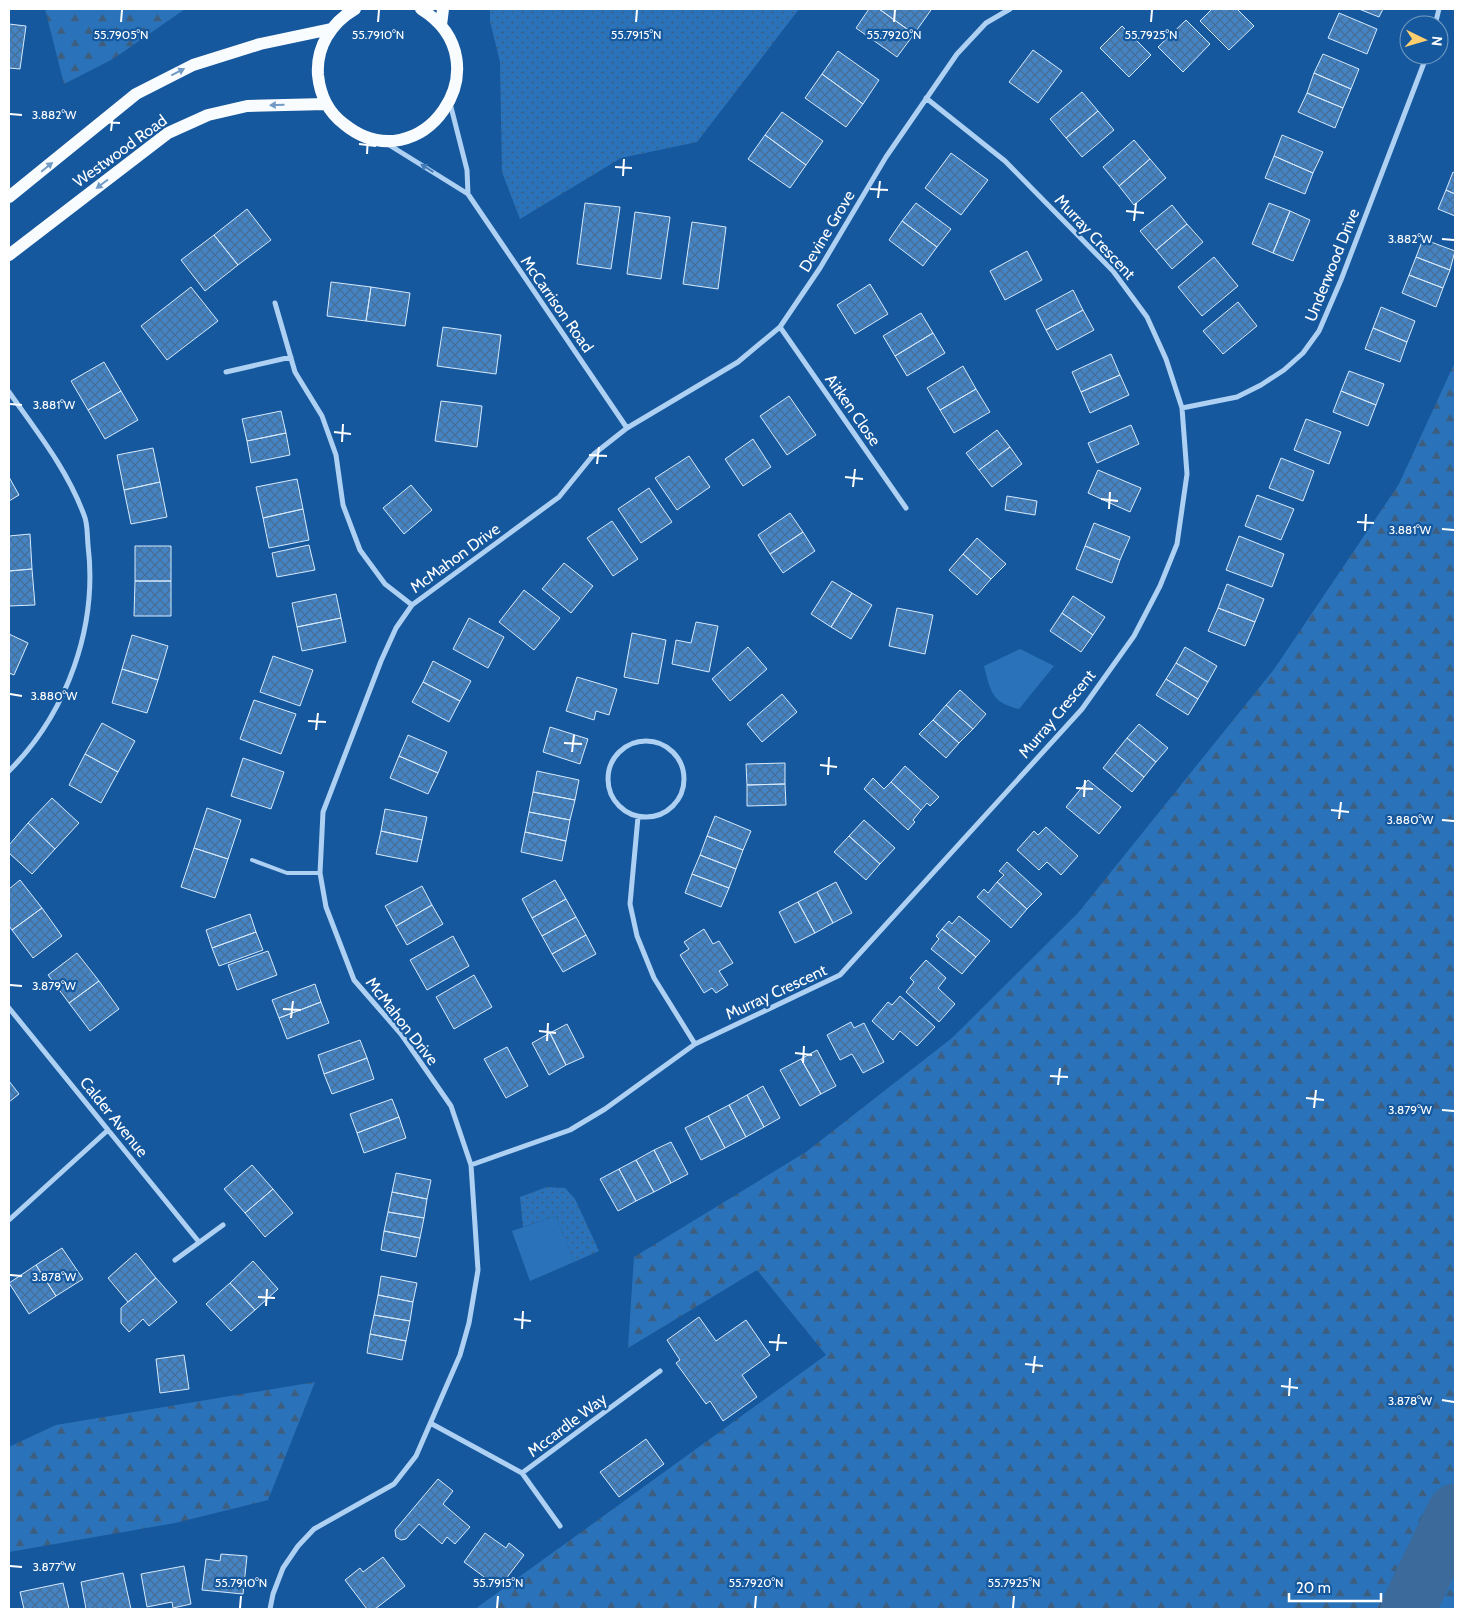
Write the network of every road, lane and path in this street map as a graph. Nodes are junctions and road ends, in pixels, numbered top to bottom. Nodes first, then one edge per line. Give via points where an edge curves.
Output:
1 (355, 9) edge
2 (421, 9) edge
3 (444, 9) edge
4 (1010, 9) edge
5 (441, 25) junction
6 (331, 29) junction
7 (1423, 65) edge
8 (926, 98) junction
9 (450, 103) junction
10 (326, 104) junction
11 (382, 140) junction
12 (468, 194) junction
13 (9, 197) edge
14 (9, 255) edge
15 (275, 303) dead end
16 (780, 327) junction
17 (291, 357) junction
18 (226, 372) dead end
19 (9, 392) edge
20 (1182, 408) junction
21 (627, 428) junction
22 (906, 508) dead end
23 (412, 605) junction
24 (9, 771) edge
25 (638, 817) junction
26 (252, 860) dead end
27 (320, 873) junction
28 (9, 1008) edge
29 (695, 1044) junction
30 (108, 1130) junction
31 (471, 1165) junction
32 (9, 1220) edge
33 (222, 1225) dead end
34 (199, 1242) junction
35 (175, 1260) dead end
36 (660, 1371) dead end
37 (432, 1424) junction
38 (522, 1473) junction
39 (560, 1526) dead end
40 (270, 1609) edge

1 - 6 main road
2 - 5 main road
3 - 5 main road
4 - 8 street, Devine Grove via 986,23 957,54
5 - 9 main road via 452,43 457,63 456,84
6 - 10 main road via 322,46 318,66 319,86
13 -> 6 main road, Westwood Road via 136,94 193,65 260,44
7 - 20 street, Underwood Drive via 1319,331 1303,353 1261,385 1237,397
8 - 16 street, Devine Grove
8 - 20 street, Murray Crescent via 1005,161 1113,271 1147,317 1166,359
9 - 11 main road via 438,120 421,132 404,139
9 - 12 street via 467,170
10 - 11 main road via 351,130
10 -> 14 main road, Westwood Road via 247,106 208,115 168,133
12 -> 11 street, McCarrison Road
12 - 21 street, McCarrison Road
15 - 17 street
16 - 21 street, Devine Grove via 738,362
16 - 22 street, Aitken Close
17 - 18 street
17 - 23 street via 295,372 324,424 336,456 343,505 360,550 385,584
19 - 24 street via 60,463 85,517 90,562 88,608 79,655 63,696 44,727
20 - 29 street, Murray Crescent via 1187,474 1177,544 1134,636 1082,709 840,975
21 - 23 street, McMahon Drive via 594,454 559,497
23 - 27 street, McMahon Drive via 396,628 381,661 323,812
25 - 25 street via 664,814 681,796 685,783 679,758 658,742 646,740 623,749 609,769 611,794 622,808
25 - 29 street via 630,904 638,936 654,978
26 - 27 lane via 287,873
27 - 31 street, McMahon Drive via 326,907 354,980 400,1034 451,1106
28 - 30 street, Calder Avenue
29 - 31 street, Murray Crescent via 605,1109 570,1130
30 - 32 street
30 - 34 street, Calder Avenue
31 - 37 street, McMahon Drive via 478,1270 460,1355
33 - 34 street
34 - 35 street
36 - 38 street, Mccardle Way
37 - 38 street, Mccardle Way
37 - 40 street, McMahon Drive via 416,1456 394,1484 314,1529 298,1546 283,1568
38 - 39 street

